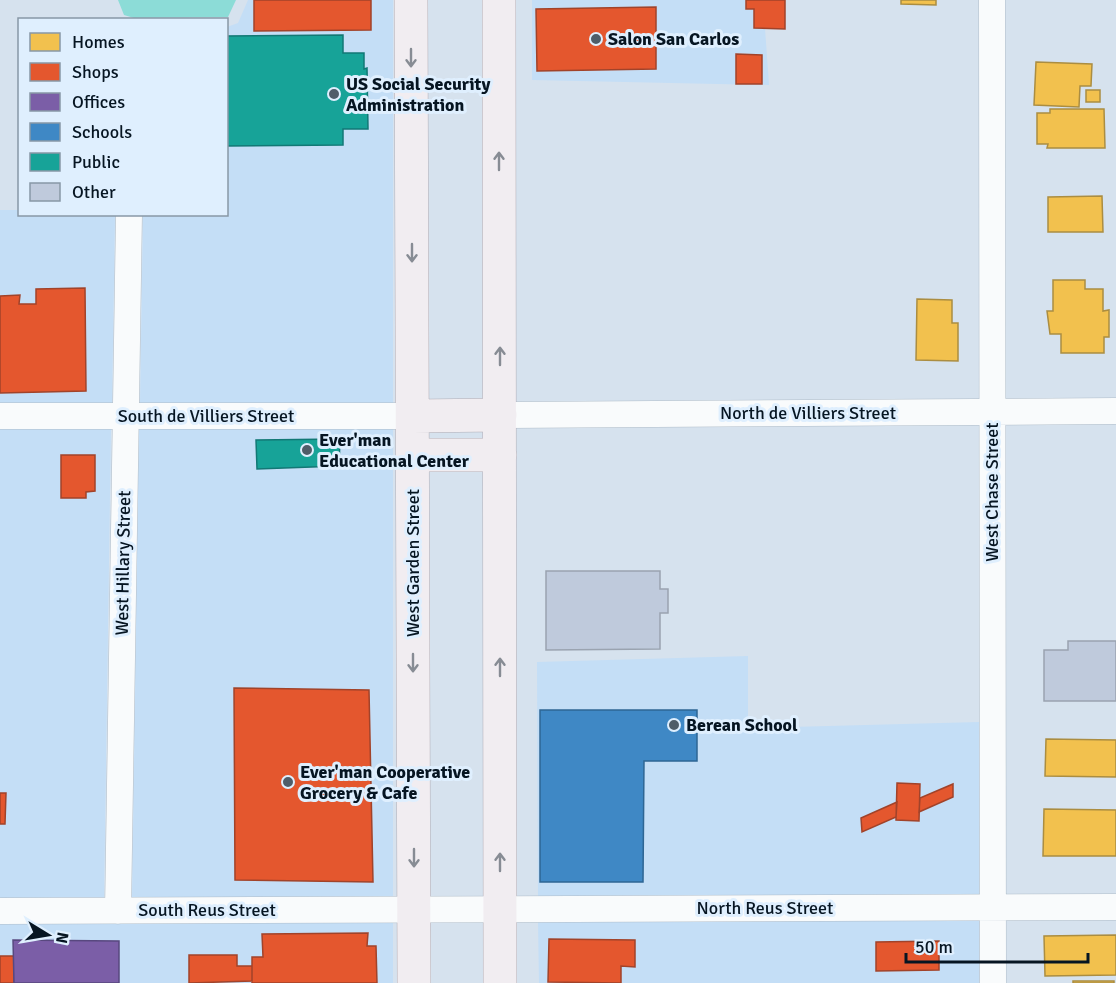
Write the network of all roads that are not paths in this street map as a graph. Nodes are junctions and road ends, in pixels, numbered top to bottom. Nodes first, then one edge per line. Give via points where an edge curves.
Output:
1 (411, 0) edge
2 (499, 0) edge
3 (992, 0) edge
4 (129, 216) edge
5 (1116, 411) edge
6 (992, 412) junction
7 (500, 415) junction
8 (0, 416) edge
9 (126, 416) junction
10 (413, 416) junction
11 (413, 455) junction
12 (500, 455) junction
13 (993, 907) junction
14 (1116, 907) edge
15 (414, 910) junction
16 (500, 910) junction
17 (0, 911) edge
18 (118, 911) junction
19 (414, 983) edge
20 (500, 983) edge
21 (993, 983) edge

1 -> 10 main road, West Garden Street
7 -> 2 main road
3 - 6 street, West Chase Street
4 - 9 street, West Hillary Street
5 - 6 street, North de Villiers Street
6 - 7 street, North de Villiers Street
6 - 13 street, West Chase Street
7 - 10 main road
7 - 12 main road
8 - 9 street, South de Villiers Street
9 - 10 street, South de Villiers Street
9 - 18 street, West Hillary Street
10 - 11 main road, West Garden Street
11 - 12 main road
11 -> 15 main road, West Garden Street
16 -> 12 main road
13 - 14 street, North Reus Street
13 - 16 street, North Reus Street
13 - 21 street, West Chase Street
15 - 16 street, North Reus Street
15 - 18 street, South Reus Street
15 - 19 main road, West Garden Street
16 - 20 main road
17 - 18 street, South Reus Street

